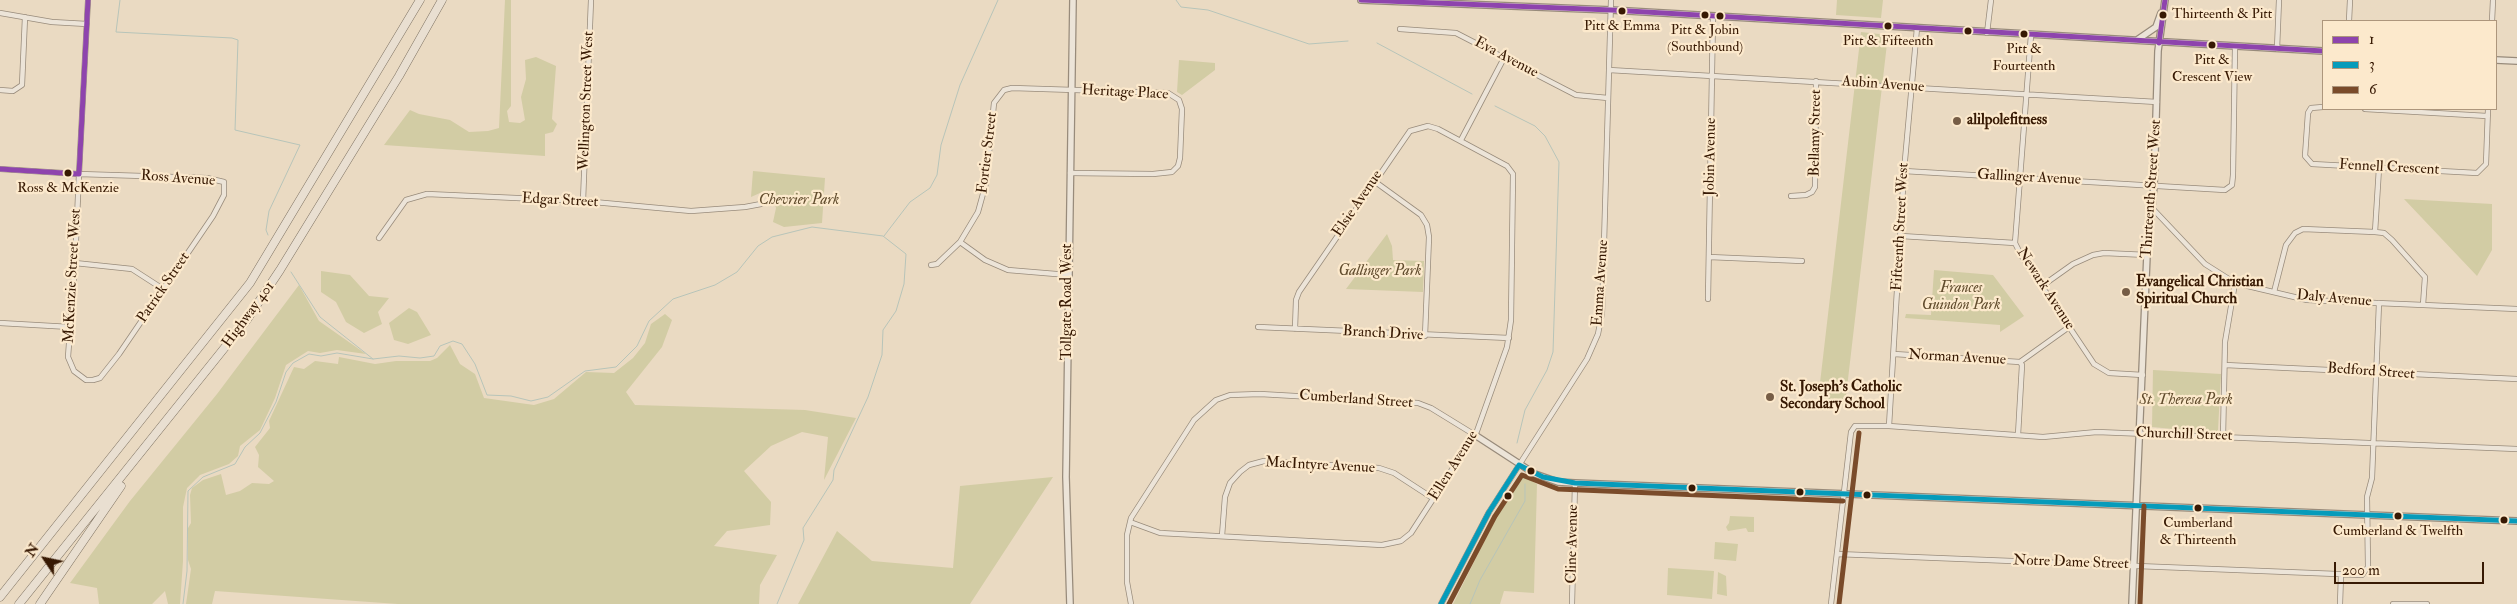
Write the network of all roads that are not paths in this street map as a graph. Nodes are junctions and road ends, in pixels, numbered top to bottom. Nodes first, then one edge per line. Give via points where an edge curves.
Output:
1 (88, 0) edge
2 (420, 0) edge
3 (442, 0) edge
4 (591, 0) edge
5 (1072, 0) edge
6 (1361, 0) edge
7 (1611, 0) edge
8 (1990, 0) edge
9 (2279, 0) edge
10 (2350, 0) edge
11 (2493, 0) edge
12 (2165, 2) edge
13 (1611, 10) junction
14 (0, 13) edge
15 (1713, 16) junction
16 (25, 17) junction
17 (2348, 20) edge
18 (2492, 20) edge
19 (87, 24) junction
20 (1917, 28) junction
21 (1400, 29) dead end
22 (1987, 33) junction
23 (2031, 35) junction
24 (2136, 40) junction
25 (2159, 43) junction
26 (2235, 47) junction
27 (2277, 49) junction
28 (2322, 51) edge
29 (1504, 58) junction
30 (2497, 60) edge
31 (2517, 61) edge
32 (1609, 70) junction
33 (1714, 75) junction
34 (1816, 81) junction
35 (1912, 88) junction
36 (0, 90) edge
37 (1071, 91) junction
38 (2027, 95) junction
39 (1608, 98) junction
40 (2157, 102) junction
41 (2322, 107) edge
42 (2382, 110) edge
43 (2488, 110) edge
44 (2487, 116) junction
45 (1461, 140) junction
46 (2379, 168) junction
47 (0, 169) edge
48 (1904, 171) junction
49 (1069, 172) junction
50 (78, 174) junction
51 (2019, 178) junction
52 (1374, 181) junction
53 (2154, 186) junction
54 (224, 195) joint
55 (1791, 196) dead end
56 (583, 201) junction
57 (761, 204) dead end
58 (2152, 208) junction
59 (2375, 232) junction
60 (1901, 236) junction
61 (379, 238) dead end
62 (960, 242) junction
63 (2015, 243) junction
64 (2148, 255) junction
65 (1709, 257) junction
66 (1802, 261) dead end
67 (75, 263) junction
68 (930, 265) dead end
69 (1068, 276) junction
70 (2235, 283) junction
71 (2042, 286) junction
72 (162, 290) junction
73 (2274, 292) junction
74 (1708, 299) dead end
75 (2379, 303) junction
76 (2423, 305) junction
77 (2517, 309) edge
78 (0, 323) edge
79 (70, 327) junction
80 (1258, 327) dead end
81 (2069, 327) junction
82 (1294, 329) junction
83 (1425, 336) junction
84 (1509, 338) junction
85 (1894, 354) junction
86 (2020, 362) junction
87 (2225, 365) junction
88 (2377, 372) junction
89 (2143, 375) junction
90 (100, 378) joint
91 (2517, 379) edge
92 (1889, 426) junction
93 (2140, 434) junction
94 (1475, 435) junction
95 (2018, 435) junction
96 (2223, 436) junction
97 (2374, 443) junction
98 (2517, 448) edge
99 (141, 454) junction
100 (1519, 464) junction
101 (1575, 483) junction
102 (1844, 494) junction
103 (1434, 499) junction
104 (2137, 506) junction
105 (2367, 514) junction
106 (2517, 521) edge
107 (1130, 522) junction
108 (1222, 536) junction
109 (1837, 554) junction
110 (2134, 566) junction
111 (19, 573) junction
112 (2341, 575) junction
113 (0, 591) edge
114 (0, 598) edge
115 (19, 604) edge
116 (40, 604) edge
117 (1070, 604) edge
118 (1131, 604) edge
119 (1442, 604) edge
120 (1572, 604) edge
121 (1831, 604) edge
122 (2132, 604) edge
123 (2340, 604) edge
124 (2393, 604) edge
125 (2427, 604) edge

1 - 19 street, McKenzie Street West
2 - 111 highway, Highway 401 via 250,283
3 - 99 highway, Highway 401 via 264,295
4 - 56 street, Wellington Street West
5 - 37 street, Tollgate Road West
6 - 13 street
7 - 13 street, Emma Avenue
8 - 22 street
9 - 27 street
10 - 17 street
11 - 18 street
12 - 24 street via 2156,27
12 - 25 street, Thirteenth Street West
13 - 15 street
13 - 32 street, Emma Avenue
14 - 16 street
15 - 20 street
15 - 33 street, Jobin Avenue
16 - 19 street
16 - 36 street via 22,85 13,91
19 - 50 street, McKenzie Street West
20 - 22 street
20 - 35 street, Fifteenth Street West
21 - 29 street, Eva Avenue via 1456,33
22 - 23 street
23 - 24 street
23 - 38 street
24 - 25 street
25 - 26 street
25 - 40 street, Thirteenth Street West
26 - 27 street
26 - 53 street, Gallinger Avenue via 2232,185 2225,190
27 - 28 street
29 - 39 street, Eva Avenue via 1576,95
29 - 45 street
30 - 31 street
32 - 33 street, Aubin Avenue
32 - 39 street, Emma Avenue
33 - 34 street, Aubin Avenue
33 - 65 street, Jobin Avenue
34 - 35 street, Aubin Avenue
34 - 55 street, Bellamy Street via 1815,187 1806,195
35 - 38 street, Aubin Avenue
35 - 48 street, Fifteenth Street West
37 - 49 street, Tollgate Road West
37 - 49 street, Heritage Place via 1168,93 1176,97 1182,109 1180,158 1172,172
37 - 62 street, Fortier Street via 1012,88 999,94 994,103 982,202
38 - 40 street, Aubin Avenue
38 - 51 street
39 - 100 street, Emma Avenue via 1600,328 1587,359
40 - 53 street, Thirteenth Street West
41 - 46 street, Fennell Crescent via 2311,108 2308,113 2307,160 2312,164
42 - 44 street
43 - 44 street, Fennell Crescent
44 - 46 street, Fennell Crescent via 2486,164 2477,173
45 - 52 street, Elsie Avenue via 1428,126 1415,128 1405,136
45 - 84 street, Ellen Avenue via 1507,166 1513,174
46 - 59 street
47 - 50 street, Ross Avenue
48 - 51 street, Gallinger Avenue
48 - 60 street, Fifteenth Street West
49 - 69 street, Tollgate Road West
50 - 54 street, Ross Avenue via 207,178 224,182
50 - 67 street, McKenzie Street West
51 - 53 street, Gallinger Avenue
51 - 63 street
52 - 82 street, Elsie Avenue via 1299,292
52 - 83 street via 1421,214 1427,225
53 - 58 street, Thirteenth Street West
54 - 72 street, Patrick Street
56 - 57 street, Edgar Street via 691,211
56 - 61 street, Edgar Street via 427,194 406,200
58 - 64 street, Thirteenth Street West
58 - 70 street, Daly Avenue via 2205,264
59 - 73 street via 2303,229 2295,233 2286,245
59 - 76 street via 2384,233 2392,240 2425,277
60 - 63 street, Newark Avenue
60 - 85 street, Fifteenth Street West
62 - 68 street, Fortier Street via 937,264
62 - 69 street via 985,260 1008,270
63 - 71 street, Newark Avenue
64 - 71 street via 2093,255 2073,264
64 - 89 street, Thirteenth Street West
65 - 66 street
65 - 74 street, Jobin Avenue
67 - 72 street via 132,269
67 - 79 street, McKenzie Street West
69 - 117 street, Tollgate Road West via 1066,476
70 - 73 street, Daly Avenue
70 - 87 street via 2225,342
71 - 81 street, Newark Avenue
72 - 90 street, Patrick Street
73 - 75 street, Daly Avenue via 2307,300
75 - 76 street, Daly Avenue
75 - 88 street
76 - 77 street, Daly Avenue
78 - 79 street
79 - 90 street, McKenzie Street West via 68,357 74,371 86,380
80 - 82 street, Branch Drive
81 - 86 street, Norman Avenue
81 - 89 street, Newark Avenue via 2094,364 2110,373
82 - 83 street, Branch Drive
83 - 84 street, Branch Drive
84 - 94 street, Ellen Avenue
85 - 86 street, Norman Avenue
85 - 92 street, Fifteenth Street West
86 - 95 street
87 - 88 street, Bedford Street
87 - 96 street
88 - 91 street, Bedford Street
88 - 97 street
89 - 93 street, Thirteenth Street West
92 - 95 street, Churchill Street
92 - 102 street, Churchill Street via 1864,425 1854,429
93 - 95 street, Churchill Street
93 - 96 street, Churchill Street
93 - 104 street, Thirteenth Street West
94 - 100 street, Cumberland Street
94 - 103 street, Ellen Avenue
94 - 107 street, Cumberland Street via 1418,403 1230,395 1216,400 1194,420 1137,506
96 - 97 street, Churchill Street
97 - 98 street, Churchill Street
97 - 105 street
99 - 115 highway, Highway 401
99 - 116 highway
100 - 101 street, Cumberland Street via 1543,477
100 - 119 street, Emma Avenue via 1489,512
101 - 102 street, Cumberland Street
101 - 120 street, Cline Avenue
102 - 104 street, Cumberland Street
102 - 109 street
103 - 108 street, Ellen Avenue via 1412,532 1392,544
103 - 108 street, MacIntyre Avenue via 1394,473 1379,468 1264,461 1249,465 1230,483 1225,497
104 - 105 street, Cumberland Street
104 - 110 street, Thirteenth Street West
105 - 106 street, Cumberland Street
105 - 112 street, Notre Dame Street via 2368,562 2365,573
107 - 108 street, Ellen Avenue via 1160,533
107 - 118 street, Cumberland Street via 1127,582
109 - 110 street, Notre Dame Street
109 - 121 street
110 - 112 street, Notre Dame Street
110 - 122 street, Thirteenth Street West
111 - 113 highway
111 - 114 highway, Highway 401
112 - 123 street
124 - 125 street

